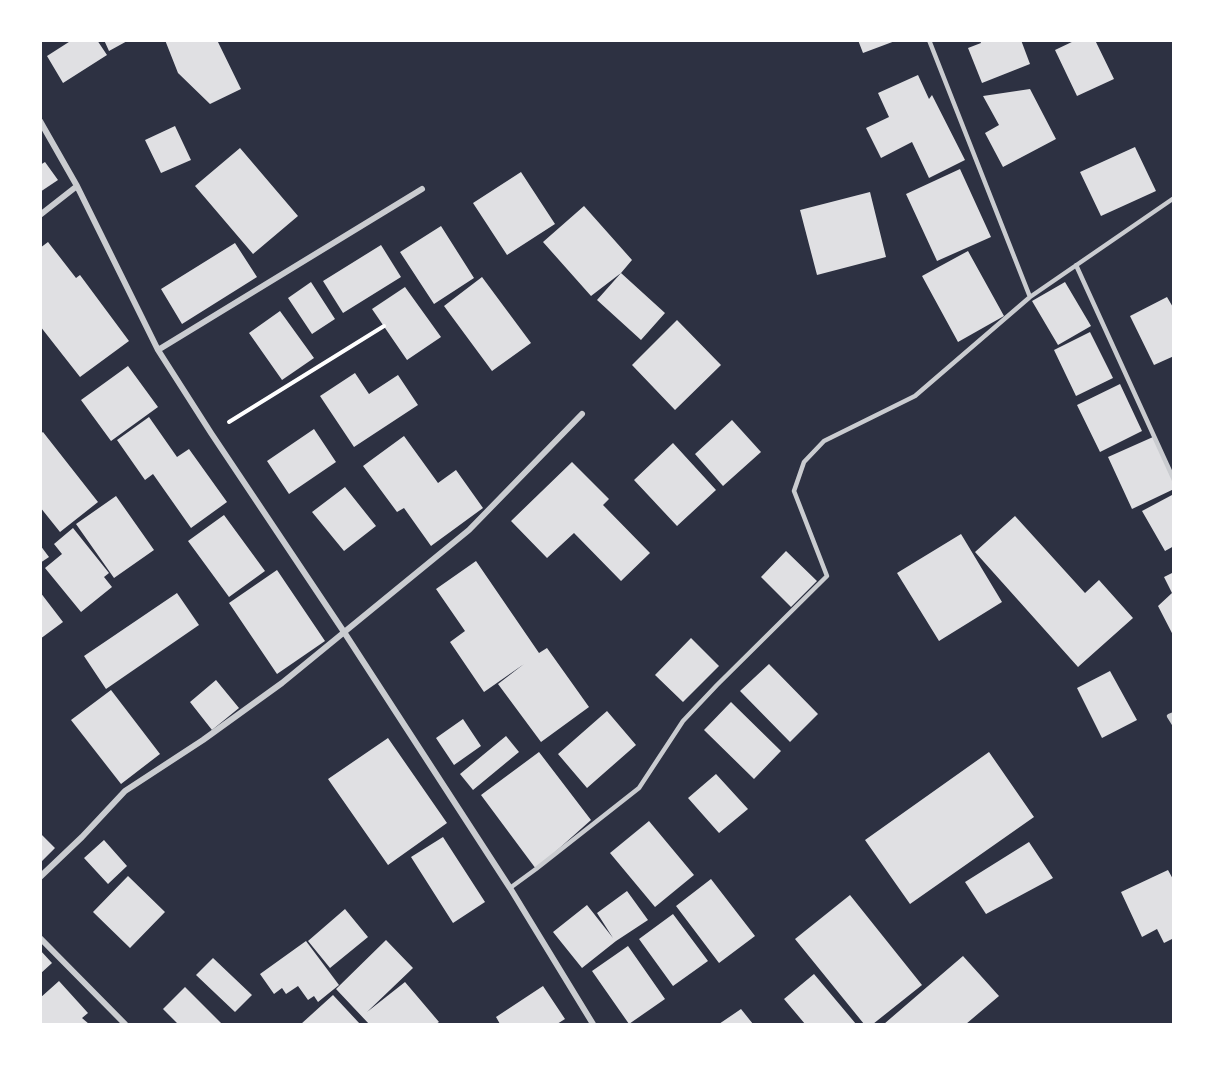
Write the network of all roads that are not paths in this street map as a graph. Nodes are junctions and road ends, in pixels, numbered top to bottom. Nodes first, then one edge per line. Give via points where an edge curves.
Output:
1 (928, 40) edge
2 (40, 121) edge
3 (77, 186) junction
4 (422, 189) dead end
5 (1173, 198) edge
6 (40, 215) edge
7 (1076, 265) junction
8 (1030, 297) junction
9 (158, 350) junction
10 (582, 414) dead end
11 (1173, 480) edge
12 (344, 632) junction
13 (1173, 714) edge
14 (1173, 724) edge
15 (40, 877) edge
16 (510, 888) junction
17 (40, 938) edge
18 (125, 1024) edge
19 (593, 1024) edge

1 - 8 lane
2 - 3 street
3 - 6 street
3 - 9 street
4 - 9 street
5 - 7 lane
7 - 8 lane
7 - 11 lane
8 - 16 lane via 915,396 824,441 804,462 794,491 827,576 683,721 639,788
9 - 12 street
10 - 12 street via 469,530
12 - 15 street via 203,740 124,791
12 - 16 street
13 - 14 lane via 1169,716
16 - 19 street
17 - 18 street

